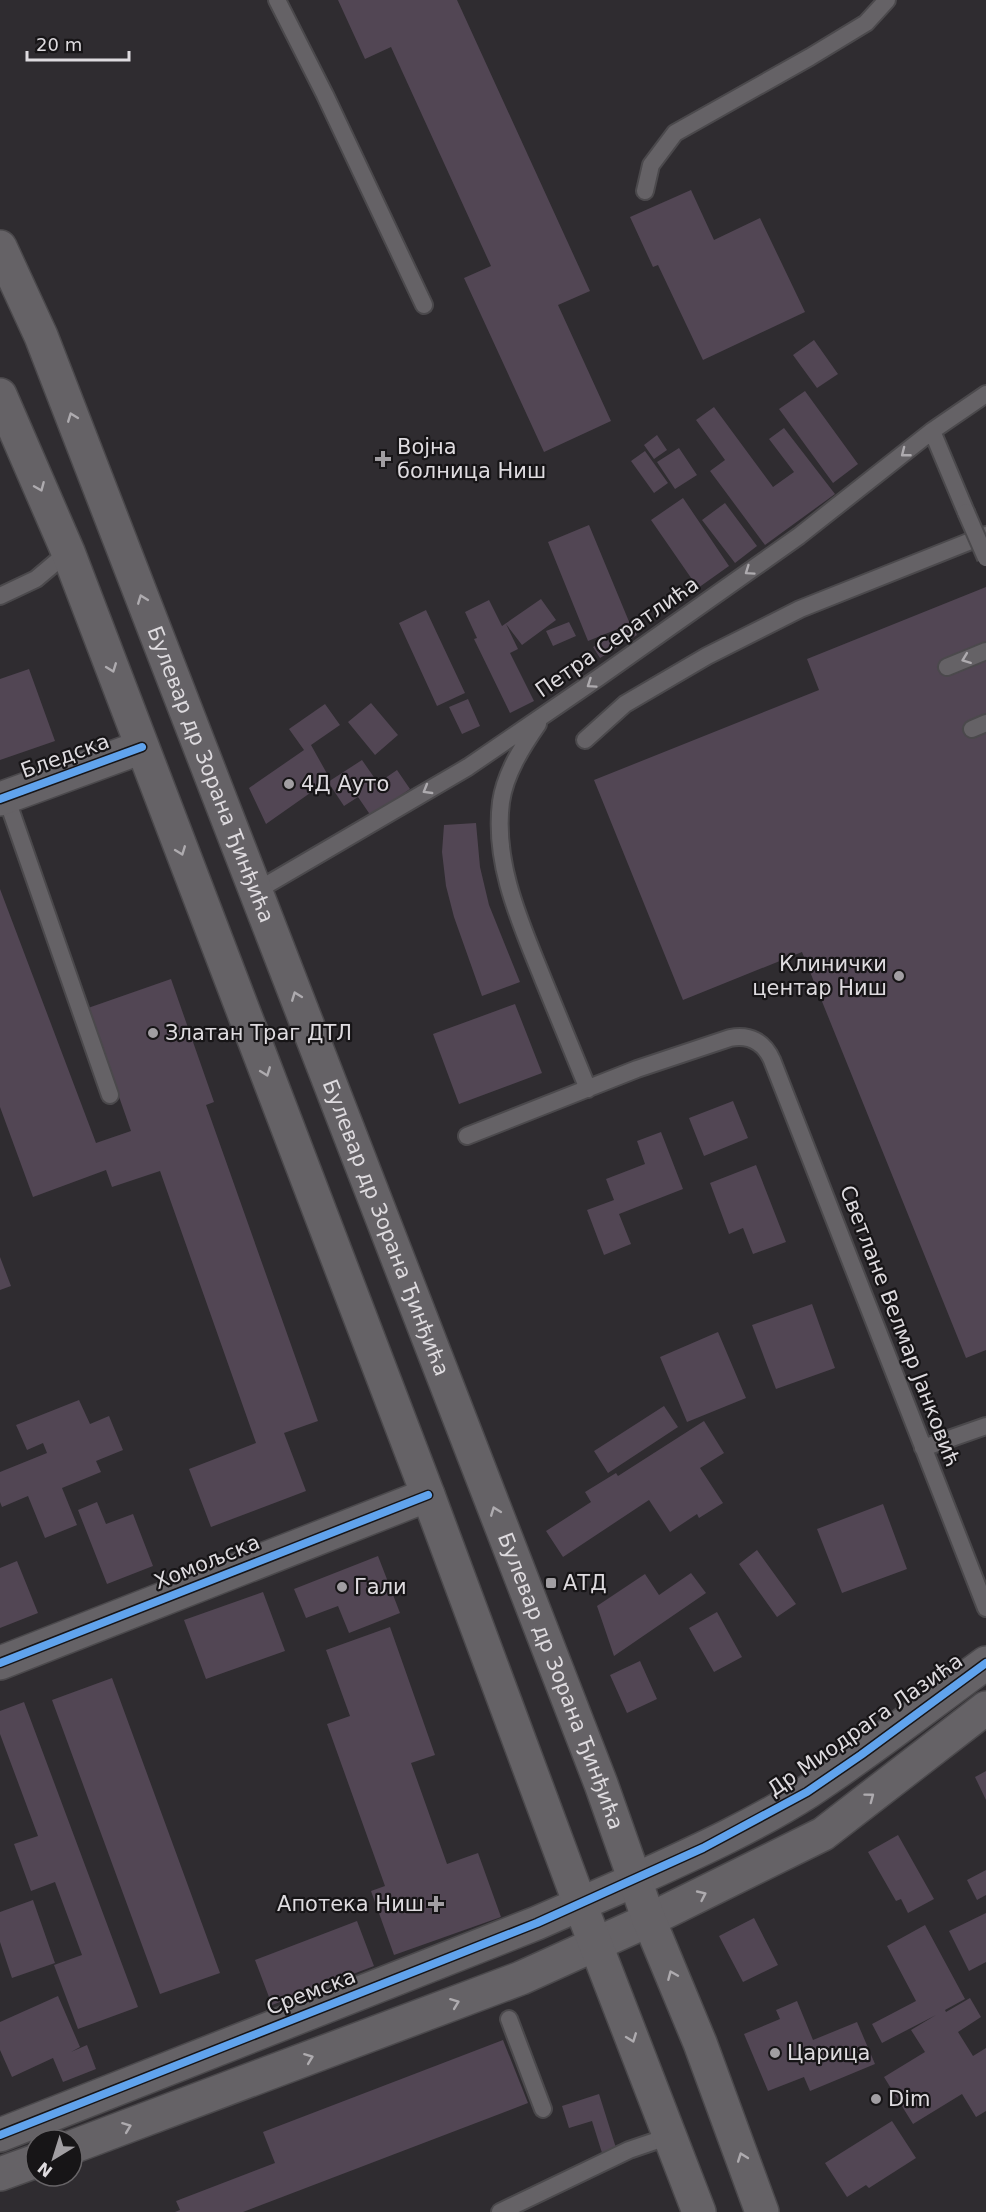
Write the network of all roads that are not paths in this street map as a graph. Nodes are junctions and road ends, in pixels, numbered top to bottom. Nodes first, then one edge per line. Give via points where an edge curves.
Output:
1 (277, 0) edge
2 (887, 0) edge
3 (645, 190) dead end
4 (0, 247) edge
5 (424, 305) dead end
6 (986, 394) edge
7 (0, 395) edge
8 (932, 432) junction
9 (986, 535) edge
10 (68, 552) junction
11 (986, 558) edge
12 (0, 596) edge
13 (986, 651) edge
14 (947, 666) dead end
15 (546, 714) junction
16 (585, 740) dead end
17 (142, 747) junction
18 (3, 798) edge
19 (256, 891) junction
20 (588, 1089) junction
21 (110, 1095) dead end
22 (467, 1136) dead end
23 (986, 1426) edge
24 (923, 1448) junction
25 (428, 1495) junction
26 (986, 1608) edge
27 (0, 1663) edge
28 (986, 1663) edge
29 (986, 1708) edge
30 (635, 1880) junction
31 (580, 1904) junction
32 (649, 1920) junction
33 (595, 1944) junction
34 (509, 2019) dead end
35 (543, 2109) dead end
36 (0, 2135) edge
37 (670, 2136) junction
38 (84, 2142) edge
39 (24, 2165) edge
40 (0, 2174) edge
41 (500, 2212) edge
42 (699, 2212) edge
43 (762, 2212) edge

1 - 5 lane
2 - 3 lane via 866,22 675,134 651,165
19 -> 4 main road, Булевар др Зорана Ђинђића via 42,336
6 - 8 lane, Петра Сератлића
7 -> 10 main road
8 - 11 lane, bridge
8 -> 15 lane, Петра Сератлића via 799,536
9 - 16 lane via 800,609 707,656 625,704
10 - 12 lane via 36,579
10 -> 17 main road
13 -> 14 lane
15 -> 19 lane, Петра Сератлића via 468,767
15 - 20 lane via 525,743 505,787 501,803 503,861 518,916
17 - 18 main road, Бледска
17 -> 25 main road
18 - 21 lane
30 -> 19 main road, Булевар др Зорана Ђинђића
20 - 22 lane
20 - 24 lane, Светлане Велмар Јанковић via 739,1036 764,1045
23 - 24 lane
24 - 26 lane, Светлане Велмар Јанковић
25 - 27 main road, Хомољска
25 - 31 main road
28 - 30 main road, Др Миодрага Лазића via 807,1792 721,1840
32 -> 29 main road via 823,1834
30 - 31 main road, Сремска
30 - 32 main road, Булевар др Зорана Ђинђића
31 - 33 main road
31 - 36 main road, Сремска
32 - 33 main road
43 -> 32 main road, Булевар др Зорана Ђинђића via 700,2043
33 -> 37 main road
38 -> 33 main road via 521,1978
34 - 35 lane
37 - 41 lane via 629,2150
37 - 42 main road
39 - 40 main road

